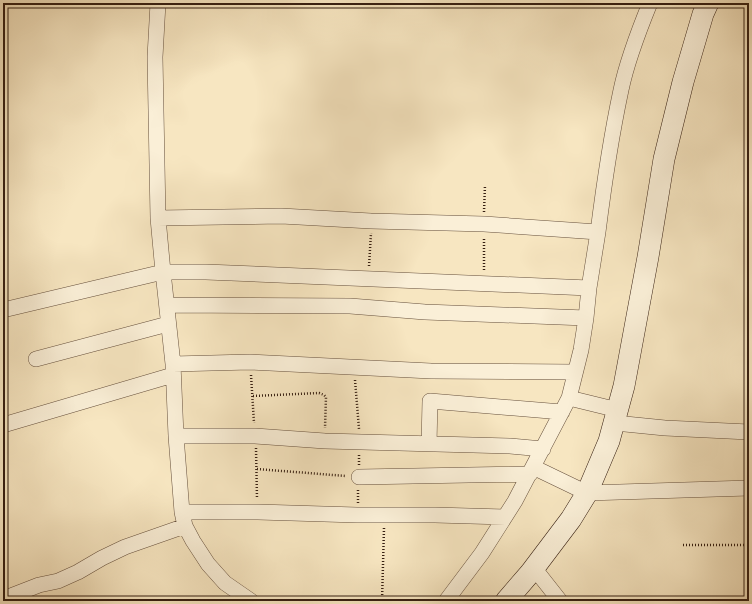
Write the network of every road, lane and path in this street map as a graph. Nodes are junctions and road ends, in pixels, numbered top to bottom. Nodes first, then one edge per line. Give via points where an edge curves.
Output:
1 (158, 3) edge
2 (650, 3) edge
3 (708, 3) edge
4 (485, 185) dead end
5 (158, 218) junction
6 (371, 220) junction
7 (484, 224) junction
8 (598, 232) junction
9 (162, 272) junction
10 (369, 278) junction
11 (484, 283) junction
12 (589, 288) junction
13 (166, 305) junction
14 (3, 310) edge
15 (586, 318) junction
16 (168, 324) junction
17 (36, 358) dead end
18 (250, 362) junction
19 (355, 367) junction
20 (173, 370) junction
21 (575, 372) junction
22 (253, 396) junction
23 (569, 398) junction
24 (562, 412) junction
25 (616, 417) junction
26 (3, 425) edge
27 (749, 432) edge
28 (176, 436) junction
29 (255, 436) junction
30 (325, 441) junction
31 (360, 442) junction
32 (429, 444) junction
33 (543, 449) junction
34 (257, 469) junction
35 (532, 471) junction
36 (359, 478) junction
37 (749, 488) edge
38 (587, 493) junction
39 (258, 512) junction
40 (357, 515) junction
41 (384, 515) junction
42 (505, 517) junction
43 (184, 519) junction
44 (683, 545) dead end
45 (749, 545) edge
46 (534, 568) junction
47 (3, 598) edge
48 (251, 601) edge
49 (382, 601) edge
50 (446, 601) edge
51 (506, 601) edge
52 (560, 601) edge

1 - 5 street via 155,57
2 - 8 street via 621,88
3 - 25 main road via 683,82 664,160 624,386
4 - 7 path
5 - 6 street via 281,216
5 - 9 street
6 - 7 street
6 - 10 path
7 - 8 street
7 - 11 path
8 - 12 street
9 - 10 street
9 - 13 street
9 - 14 street
10 - 11 street
11 - 12 street
12 - 15 street
13 - 15 street via 350,306 425,312
13 - 16 street
15 - 21 street
16 - 17 street
16 - 20 street
18 - 19 street
18 - 20 street
18 - 22 path
19 - 21 street via 431,371
19 - 31 path
20 - 26 street
20 - 28 street
21 - 23 street
22 - 29 path
22 - 30 path via 319,393 324,395
23 - 24 street
23 - 25 street
24 - 32 street via 430,401
24 - 33 street
25 - 27 street via 665,428
25 - 38 main road via 609,441
28 - 29 street
28 - 43 street
29 - 30 street
29 - 34 path
30 - 31 street
31 - 32 street
31 - 36 path
32 - 33 street
33 - 35 street
34 - 36 path
34 - 39 path
35 - 36 street
35 - 38 street
35 - 42 street
36 - 40 path
37 - 38 street
38 - 46 main road
39 - 40 street
39 - 43 street
40 - 41 street
41 - 42 street
41 - 49 path
42 - 50 street via 474,565
43 - 47 street via 58,581
43 - 48 street via 192,542 208,564 225,583
44 - 45 path
46 - 51 main road
46 - 52 street

